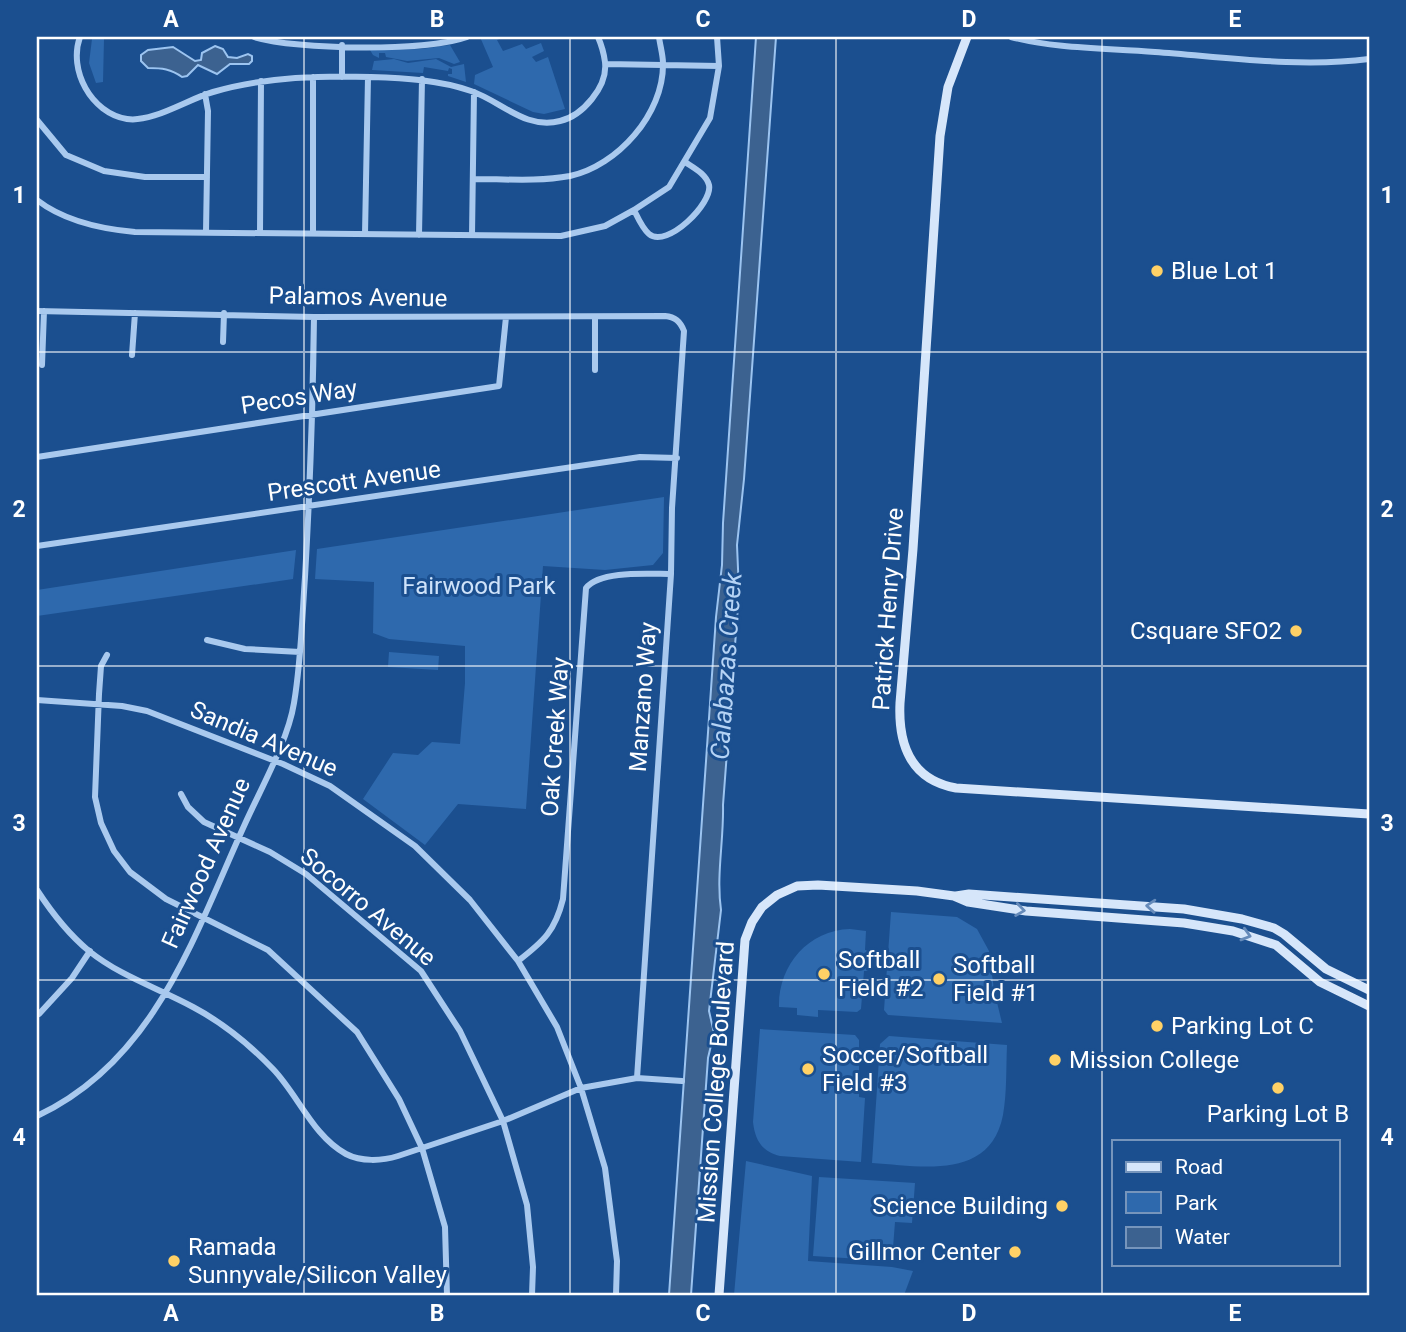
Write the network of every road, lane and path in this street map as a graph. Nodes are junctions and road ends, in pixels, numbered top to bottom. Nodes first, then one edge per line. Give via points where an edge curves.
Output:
1 (80, 37) edge
2 (254, 37) edge
3 (315, 37) edge
4 (369, 37) edge
5 (467, 37) edge
6 (598, 37) edge
7 (659, 37) edge
8 (716, 37) edge
9 (967, 37) edge
10 (1010, 37) edge
11 (263, 38) edge
12 (421, 40) edge
13 (315, 45) junction
14 (342, 46) junction
15 (368, 46) junction
16 (1369, 59) edge
17 (606, 64) junction
18 (663, 65) junction
19 (719, 66) junction
20 (313, 77) junction
21 (342, 77) junction
22 (368, 77) junction
23 (422, 79) junction
24 (261, 81) junction
25 (474, 92) junction
26 (205, 94) junction
27 (37, 120) edge
28 (685, 162) junction
29 (207, 177) junction
30 (473, 179) junction
31 (37, 200) edge
32 (634, 210) junction
33 (206, 232) junction
34 (260, 233) junction
35 (313, 233) junction
36 (365, 234) junction
37 (419, 235) junction
38 (472, 235) junction
39 (41, 311) edge
40 (135, 313) junction
41 (224, 313) junction
42 (314, 317) junction
43 (506, 317) junction
44 (595, 317) junction
45 (678, 321) joint
46 (223, 342) dead end
47 (132, 355) dead end
48 (42, 365) dead end
49 (595, 370) dead end
50 (313, 414) junction
51 (37, 457) edge
52 (677, 458) junction
53 (310, 507) junction
54 (37, 547) edge
55 (671, 574) junction
56 (207, 640) dead end
57 (300, 652) junction
58 (107, 655) dead end
59 (37, 700) edge
60 (98, 704) junction
61 (274, 760) junction
62 (181, 794) dead end
63 (1369, 814) edge
64 (239, 838) junction
65 (37, 890) edge
66 (954, 896) junction
67 (204, 916) junction
68 (90, 951) junction
69 (518, 961) junction
70 (1369, 990) edge
71 (166, 993) junction
72 (1369, 1006) edge
73 (39, 1014) dead end
74 (637, 1078) junction
75 (681, 1081) dead end
76 (581, 1088) junction
77 (37, 1116) edge
78 (503, 1121) junction
79 (422, 1148) junction
80 (447, 1295) edge
81 (532, 1295) edge
82 (616, 1295) edge
83 (719, 1295) edge

1 - 26 street via 77,69 81,82 94,99 125,119 140,119
2 - 11 street
3 - 13 street
4 - 15 street
5 - 12 street
6 - 17 street
7 - 18 street
8 - 19 street
9 - 63 street, Patrick Henry Drive via 948,88 940,136 900,703 907,754 925,775 956,788
10 - 16 street via 1048,45 1270,60
11 - 13 street
12 - 15 street
13 - 14 street
14 - 15 street
14 - 21 street
17 - 18 street
17 - 25 street via 588,104 560,121 541,123 524,118
18 - 19 street
18 - 30 street via 645,121 605,162 589,171 555,178
19 - 28 street via 710,118
20 - 21 street
20 - 24 street
20 - 35 street
21 - 22 street
22 - 23 street
22 - 36 street
23 - 25 street
23 - 37 street
24 - 26 street
24 - 34 street
25 - 30 street
26 - 29 street
27 - 29 street via 66,155 104,171 145,177
28 - 32 street via 669,187
28 - 32 street via 704,176 710,189 682,227 655,237
29 - 33 street
30 - 38 street
31 - 33 street via 52,211 104,229
32 - 38 street via 605,226 561,236
33 - 34 street
34 - 35 street
35 - 36 street
36 - 37 street
37 - 38 street
39 - 40 street, Palamos Avenue
39 - 48 street
40 - 41 street, Palamos Avenue
40 - 47 street
41 - 42 street, Palamos Avenue
41 - 46 street
42 - 43 street, Palamos Avenue
42 - 50 street, Fairwood Avenue
43 - 44 street, Palamos Avenue
43 - 50 street, Pecos Way via 499,386
44 - 45 street, Palamos Avenue via 665,316
44 - 49 street
45 - 52 street, Manzano Way via 684,331
50 - 51 street, Pecos Way
50 - 53 street, Fairwood Avenue
52 - 53 street, Prescott Avenue via 640,457
52 - 55 street, Manzano Way
53 - 54 street, Prescott Avenue
53 - 57 street, Fairwood Avenue
55 - 69 street, Oak Creek Way via 620,575 593,581 586,588 563,899 554,928
55 - 74 street, Manzano Way
56 - 57 street via 245,649
57 - 61 street, Fairwood Avenue via 292,714
58 - 60 street via 101,666
59 - 60 street, Sandia Avenue
60 - 61 street, Sandia Avenue via 147,711
60 - 67 street via 96,797 114,851 149,888
61 - 64 street, Fairwood Avenue
61 - 69 street, Sandia Avenue via 330,786 415,846 470,900
62 - 64 street, Socorro Avenue via 204,822
64 - 67 street, Fairwood Avenue
64 - 78 street, Socorro Avenue via 306,874 421,971 460,1031
65 - 68 street via 61,925
70 -> 66 street, Mission College Boulevard via 1326,969 1274,928 1242,919 1174,908
66 -> 72 street, Mission College Boulevard via 1026,911 1233,931 1276,945 1320,982
66 - 83 street, Mission College Boulevard via 797,886 777,895 756,914 744,948
67 - 71 street, Fairwood Avenue
67 - 79 street via 268,950 357,1032 399,1099
68 - 71 street via 124,974
68 - 73 street
69 - 76 street, Sandia Avenue via 557,1027
71 - 77 street, Fairwood Avenue via 149,1022 94,1079
71 - 79 street via 224,1025 250,1047 275,1071 322,1134 347,1155 383,1160
74 - 75 street
74 - 76 street
76 - 78 street
76 - 82 street, Sandia Avenue via 605,1168 617,1261
78 - 79 street
78 - 81 street, Socorro Avenue via 527,1205
79 - 80 street via 445,1227

